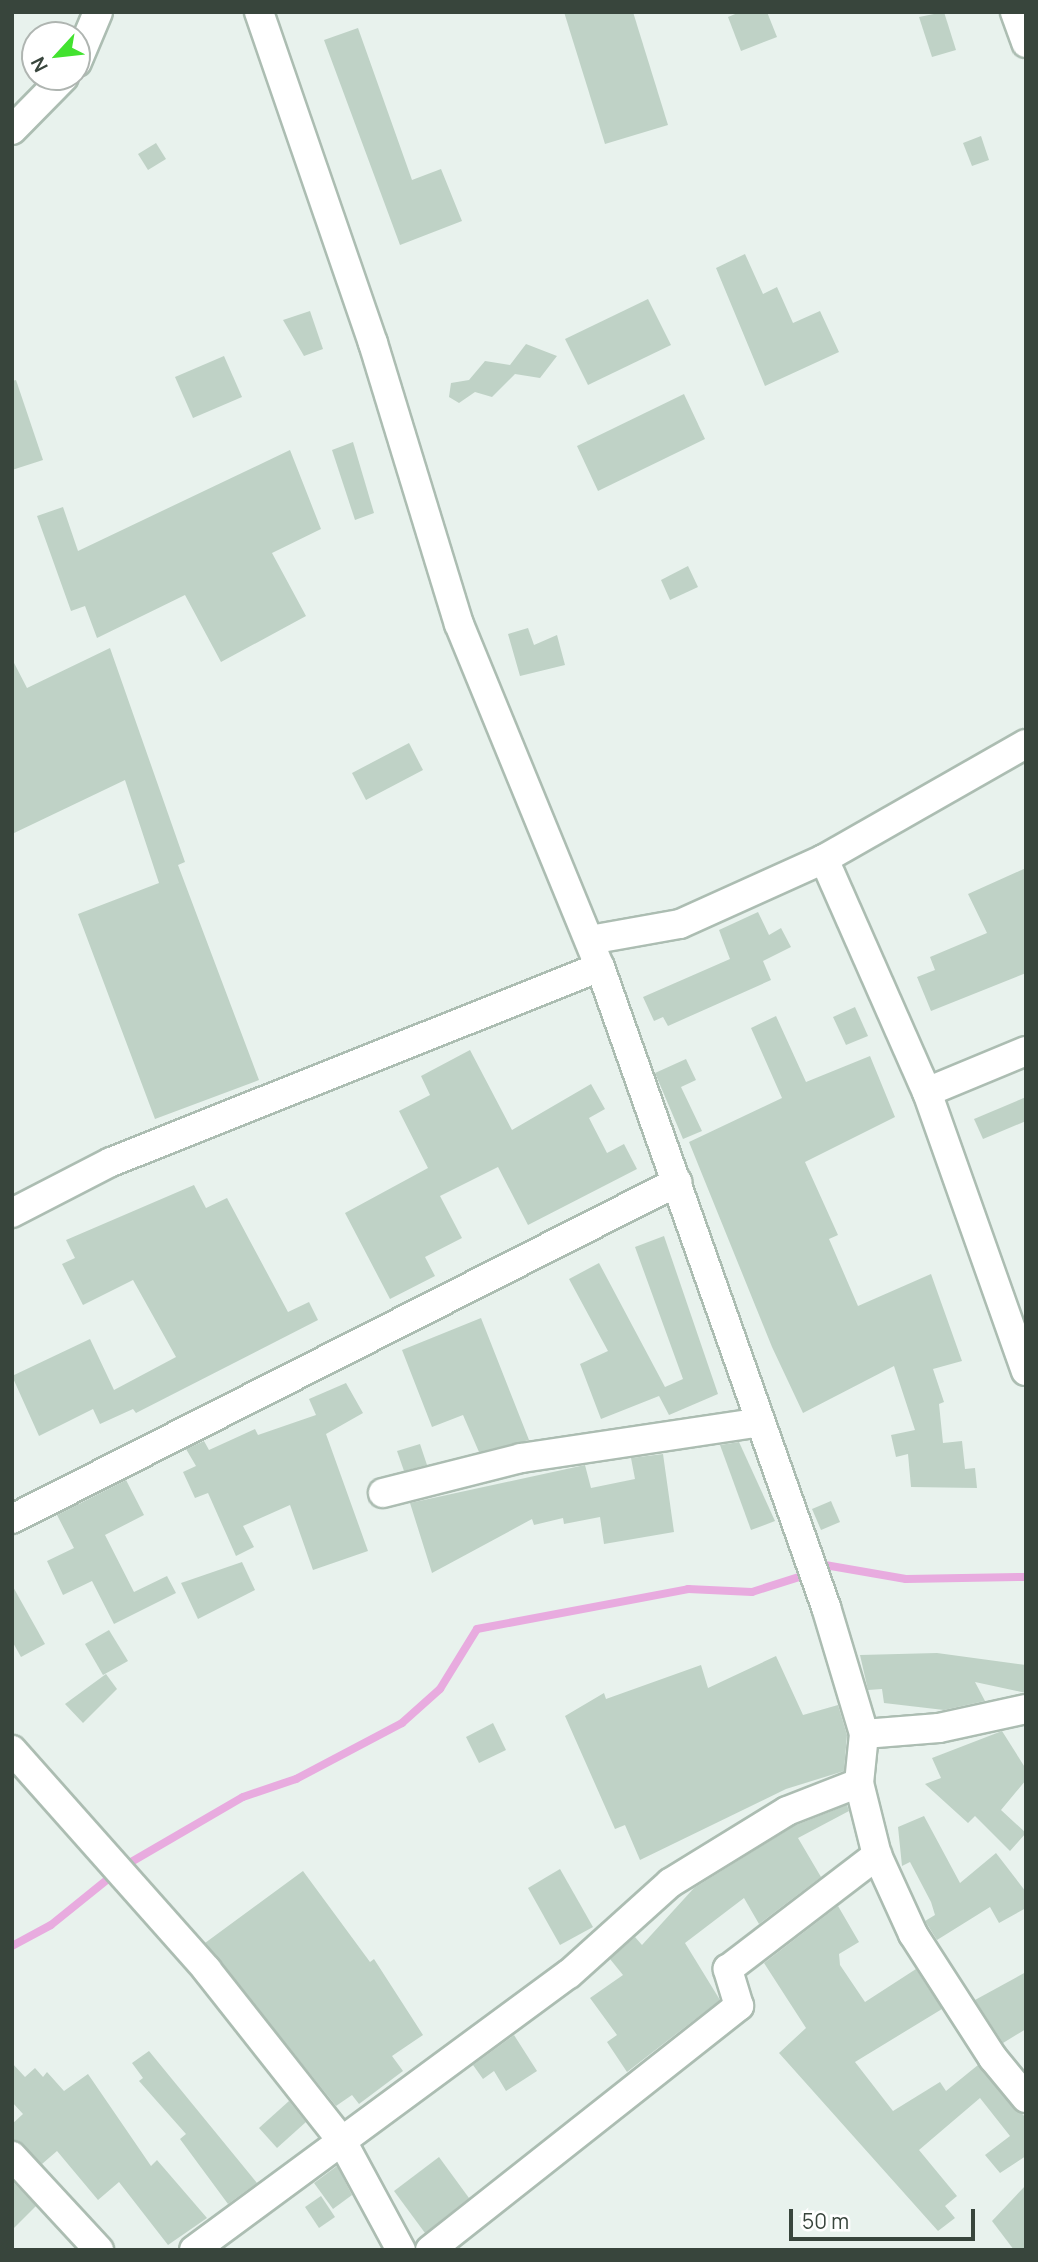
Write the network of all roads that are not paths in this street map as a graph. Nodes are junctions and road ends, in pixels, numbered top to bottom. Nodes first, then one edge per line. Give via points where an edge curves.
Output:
1 (98, 12) edge
2 (259, 12) edge
3 (1015, 12) edge
4 (91, 29) edge
5 (1026, 43) edge
6 (50, 91) edge
7 (12, 130) edge
8 (1026, 744) edge
9 (824, 859) junction
10 (590, 940) junction
11 (600, 967) junction
12 (1026, 1051) edge
13 (927, 1092) junction
14 (677, 1182) junction
15 (12, 1213) edge
16 (1026, 1371) edge
17 (756, 1423) junction
18 (383, 1493) dead end
19 (12, 1519) edge
20 (1026, 1709) edge
21 (864, 1734) junction
22 (12, 1750) edge
23 (859, 1783) junction
24 (877, 1855) junction
25 (1026, 2098) edge
26 (342, 2141) junction
27 (12, 2156) edge
28 (99, 2250) edge
29 (194, 2250) edge
30 (401, 2250) edge
31 (430, 2250) edge

1 - 4 street
2 - 10 street via 373,343 459,624
3 - 5 street
6 - 7 street
8 - 9 street
9 - 10 street via 680,924
9 - 13 street
10 - 11 street
11 - 14 street
11 - 15 street via 111,1162
12 - 13 street
13 - 16 street
14 - 17 street
14 - 19 street
17 - 18 street via 521,1458
17 - 21 street via 822,1594
20 - 21 street via 951,1726
21 - 23 street
22 - 26 street via 207,1970
23 - 24 street
23 - 26 street via 787,1811 670,1883 569,1974
24 - 25 street via 913,1934 993,2058
24 - 31 street via 728,1969 739,2006
26 - 29 street
26 - 30 street
27 - 28 street

